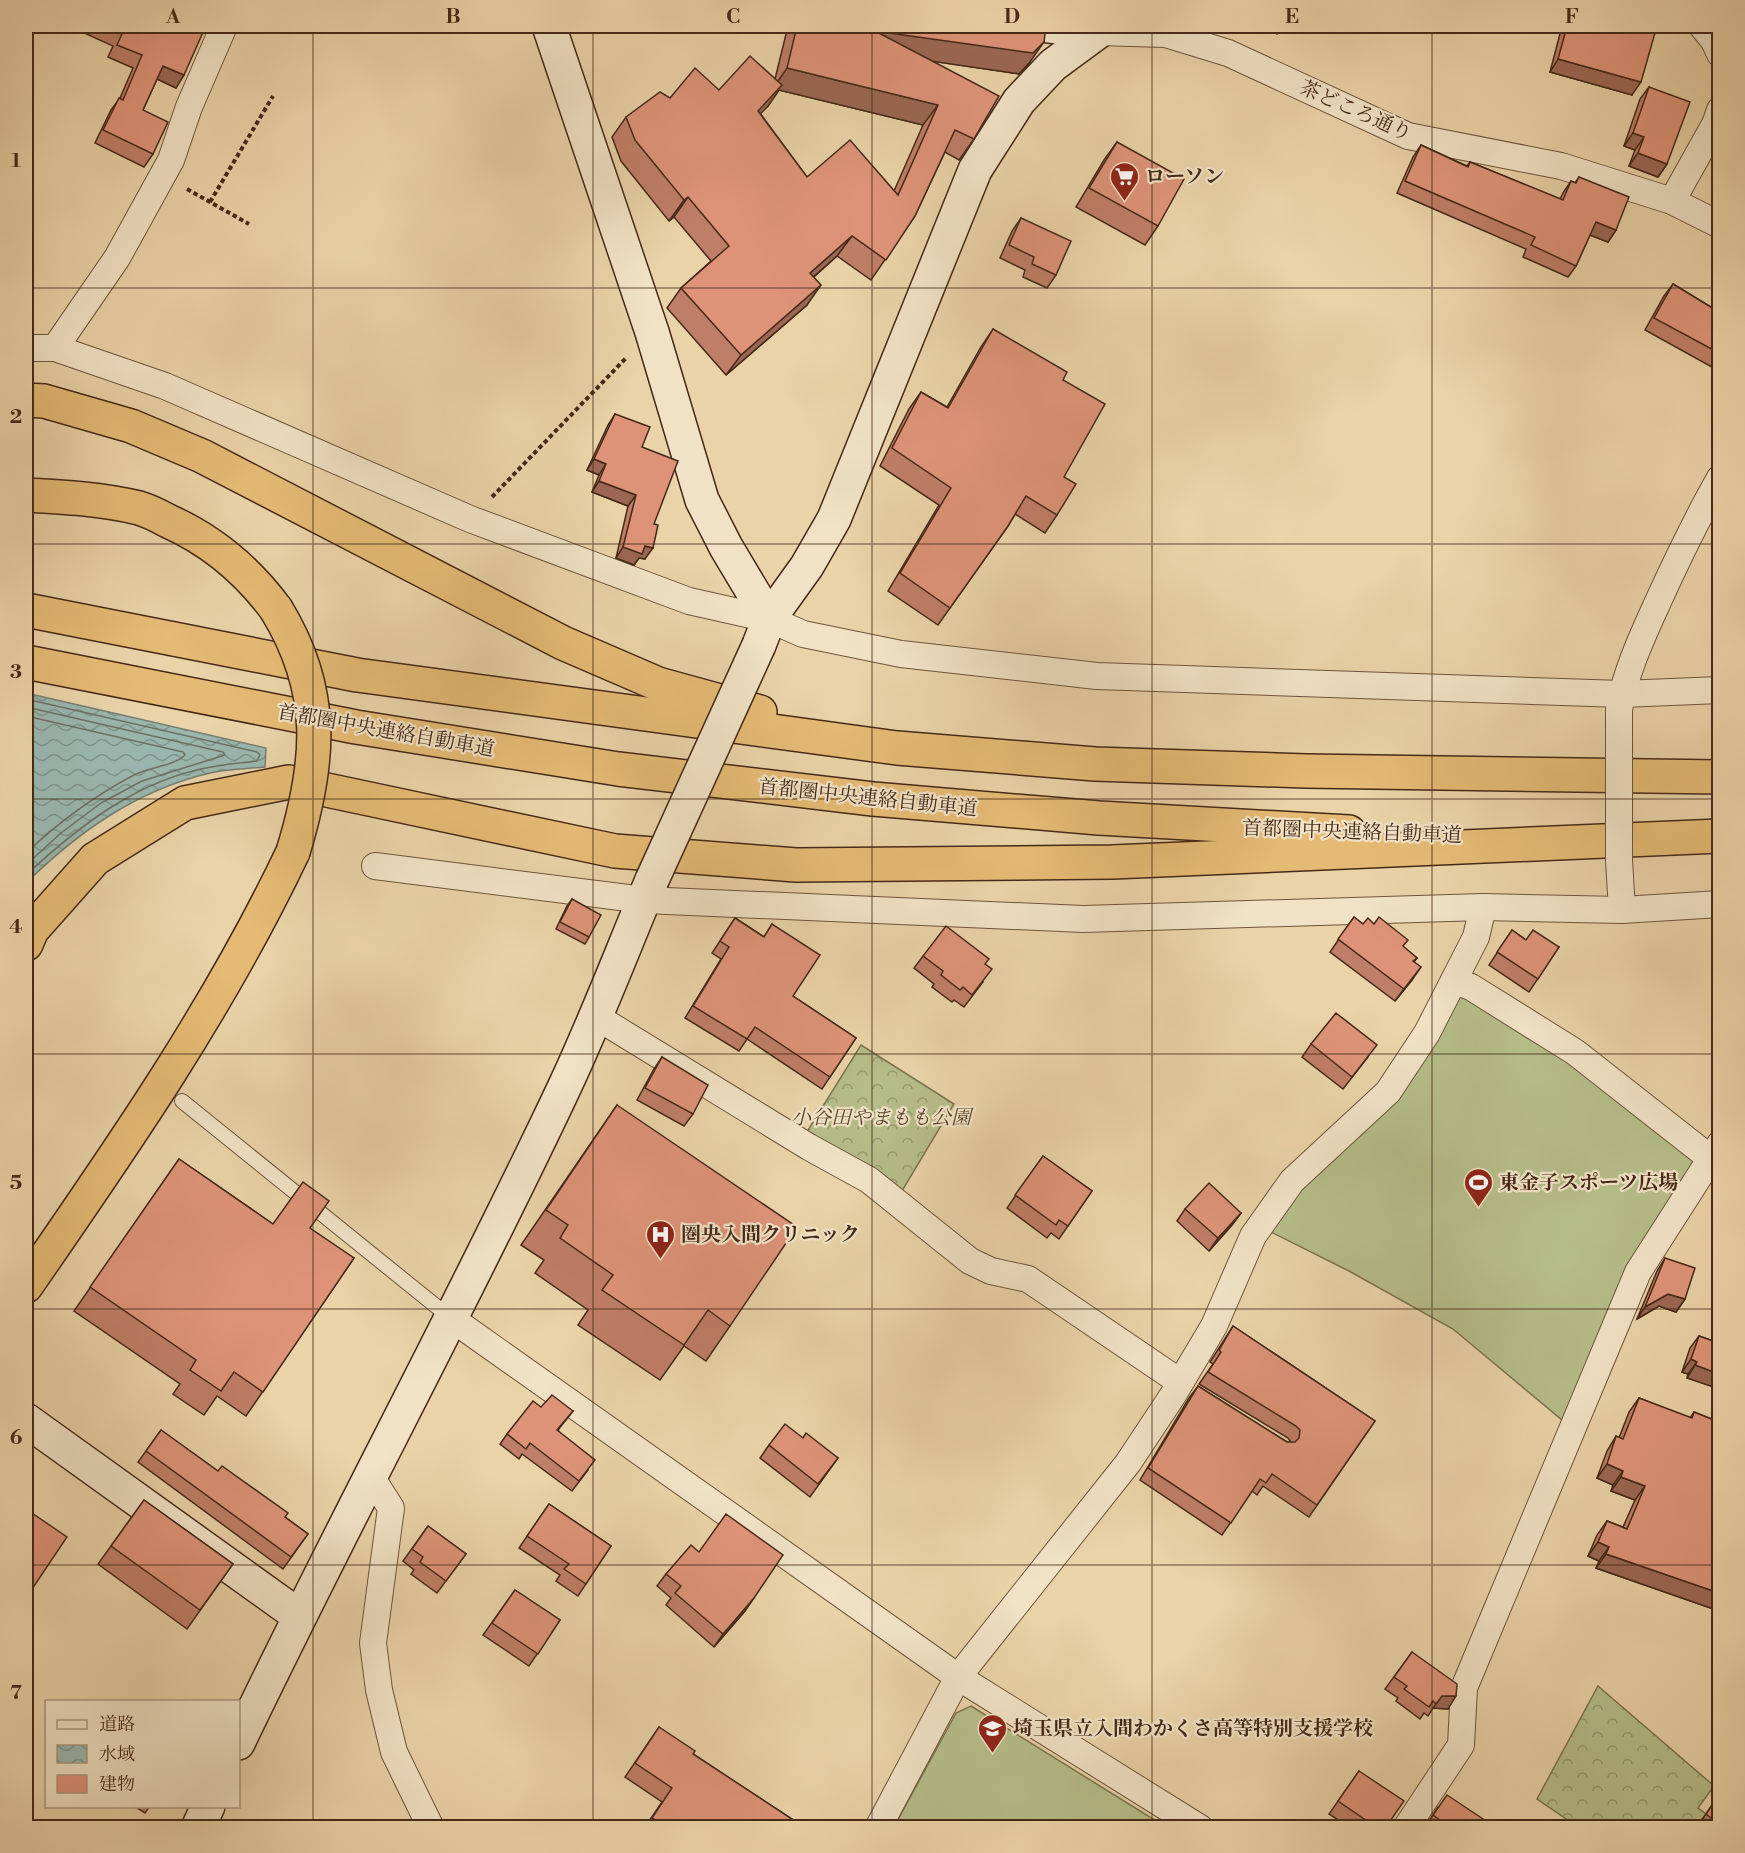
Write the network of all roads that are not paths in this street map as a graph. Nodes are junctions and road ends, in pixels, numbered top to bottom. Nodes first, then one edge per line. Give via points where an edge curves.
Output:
1 (224, 26) edge
2 (549, 26) edge
3 (1048, 26) edge
4 (1702, 26) edge
5 (1101, 29) edge
6 (1719, 54) edge
7 (1719, 110) edge
8 (1672, 201) junction
9 (1719, 225) edge
10 (26, 348) edge
11 (55, 348) junction
12 (26, 400) edge
13 (1719, 478) edge
14 (26, 495) edge
15 (26, 610) edge
16 (764, 632) junction
17 (26, 662) edge
18 (1719, 690) edge
19 (1620, 702) junction
20 (897, 748) junction
21 (1719, 777) edge
22 (1719, 835) edge
23 (375, 866) dead end
24 (648, 890) junction
25 (1719, 904) edge
26 (1483, 907) junction
27 (1622, 910) junction
28 (26, 944) edge
29 (1454, 981) junction
30 (595, 1016) junction
31 (182, 1101) dead end
32 (1715, 1151) edge
33 (26, 1286) edge
34 (452, 1319) junction
35 (1185, 1385) junction
36 (26, 1420) edge
37 (370, 1475) junction
38 (299, 1616) junction
39 (958, 1677) junction
40 (240, 1739) edge
41 (207, 1808) edge
42 (198, 1827) edge
43 (431, 1827) edge
44 (878, 1827) edge
45 (1200, 1827) edge
46 (1407, 1827) edge

1 - 11 street via 163,176 117,258
2 - 16 street via 652,332 702,500
3 - 5 street
4 - 6 street
5 - 8 street, 茶どころ通り via 1166,34 1218,50 1408,136 1561,166
5 - 16 street via 1053,65 1019,101 975,170 834,519
7 - 8 street
8 - 9 street, 茶どころ通り
10 - 11 street
11 - 16 street via 165,386 470,519
12 - 20 highway via 44,401 131,426 202,456 563,643 658,684
13 - 19 street via 1691,528 1642,639
14 - 33 highway, bridge via 82,498 141,508 194,532 243,570 258,584 294,638 307,680 315,736 309,801 293,852 260,922 139,1123
15 - 20 highway via 357,675
16 - 19 street via 803,634 902,654 1097,676
16 - 24 street, bridge
17 - 22 highway, 首都圏中央連絡自動車道 via 379,730 618,769 873,799 1298,830 1479,836
18 - 19 street
19 - 27 street, bridge
20 - 21 highway via 1119,765
22 - 28 highway via 1112,862 796,865 615,851 289,782 185,803 175,809 95,859 32,930
23 - 24 street
24 - 26 street via 1083,919
24 - 30 street
25 - 27 street
26 - 27 street
26 - 29 street via 1476,937
29 - 32 street via 1471,987 1575,1052
29 - 35 street via 1427,1033 1388,1092 1292,1180 1253,1236
30 - 34 street
30 - 35 street via 869,1180 970,1261 991,1271 1029,1279
31 - 34 lane
32 - 46 street via 1638,1272 1464,1688 1461,1745
34 - 37 street
34 - 39 street
35 - 39 street
36 - 38 street
37 - 38 street
37 - 43 street via 391,1508 373,1643 379,1690 394,1752
38 - 40 street
39 - 44 street
39 - 45 street
41 - 42 street

